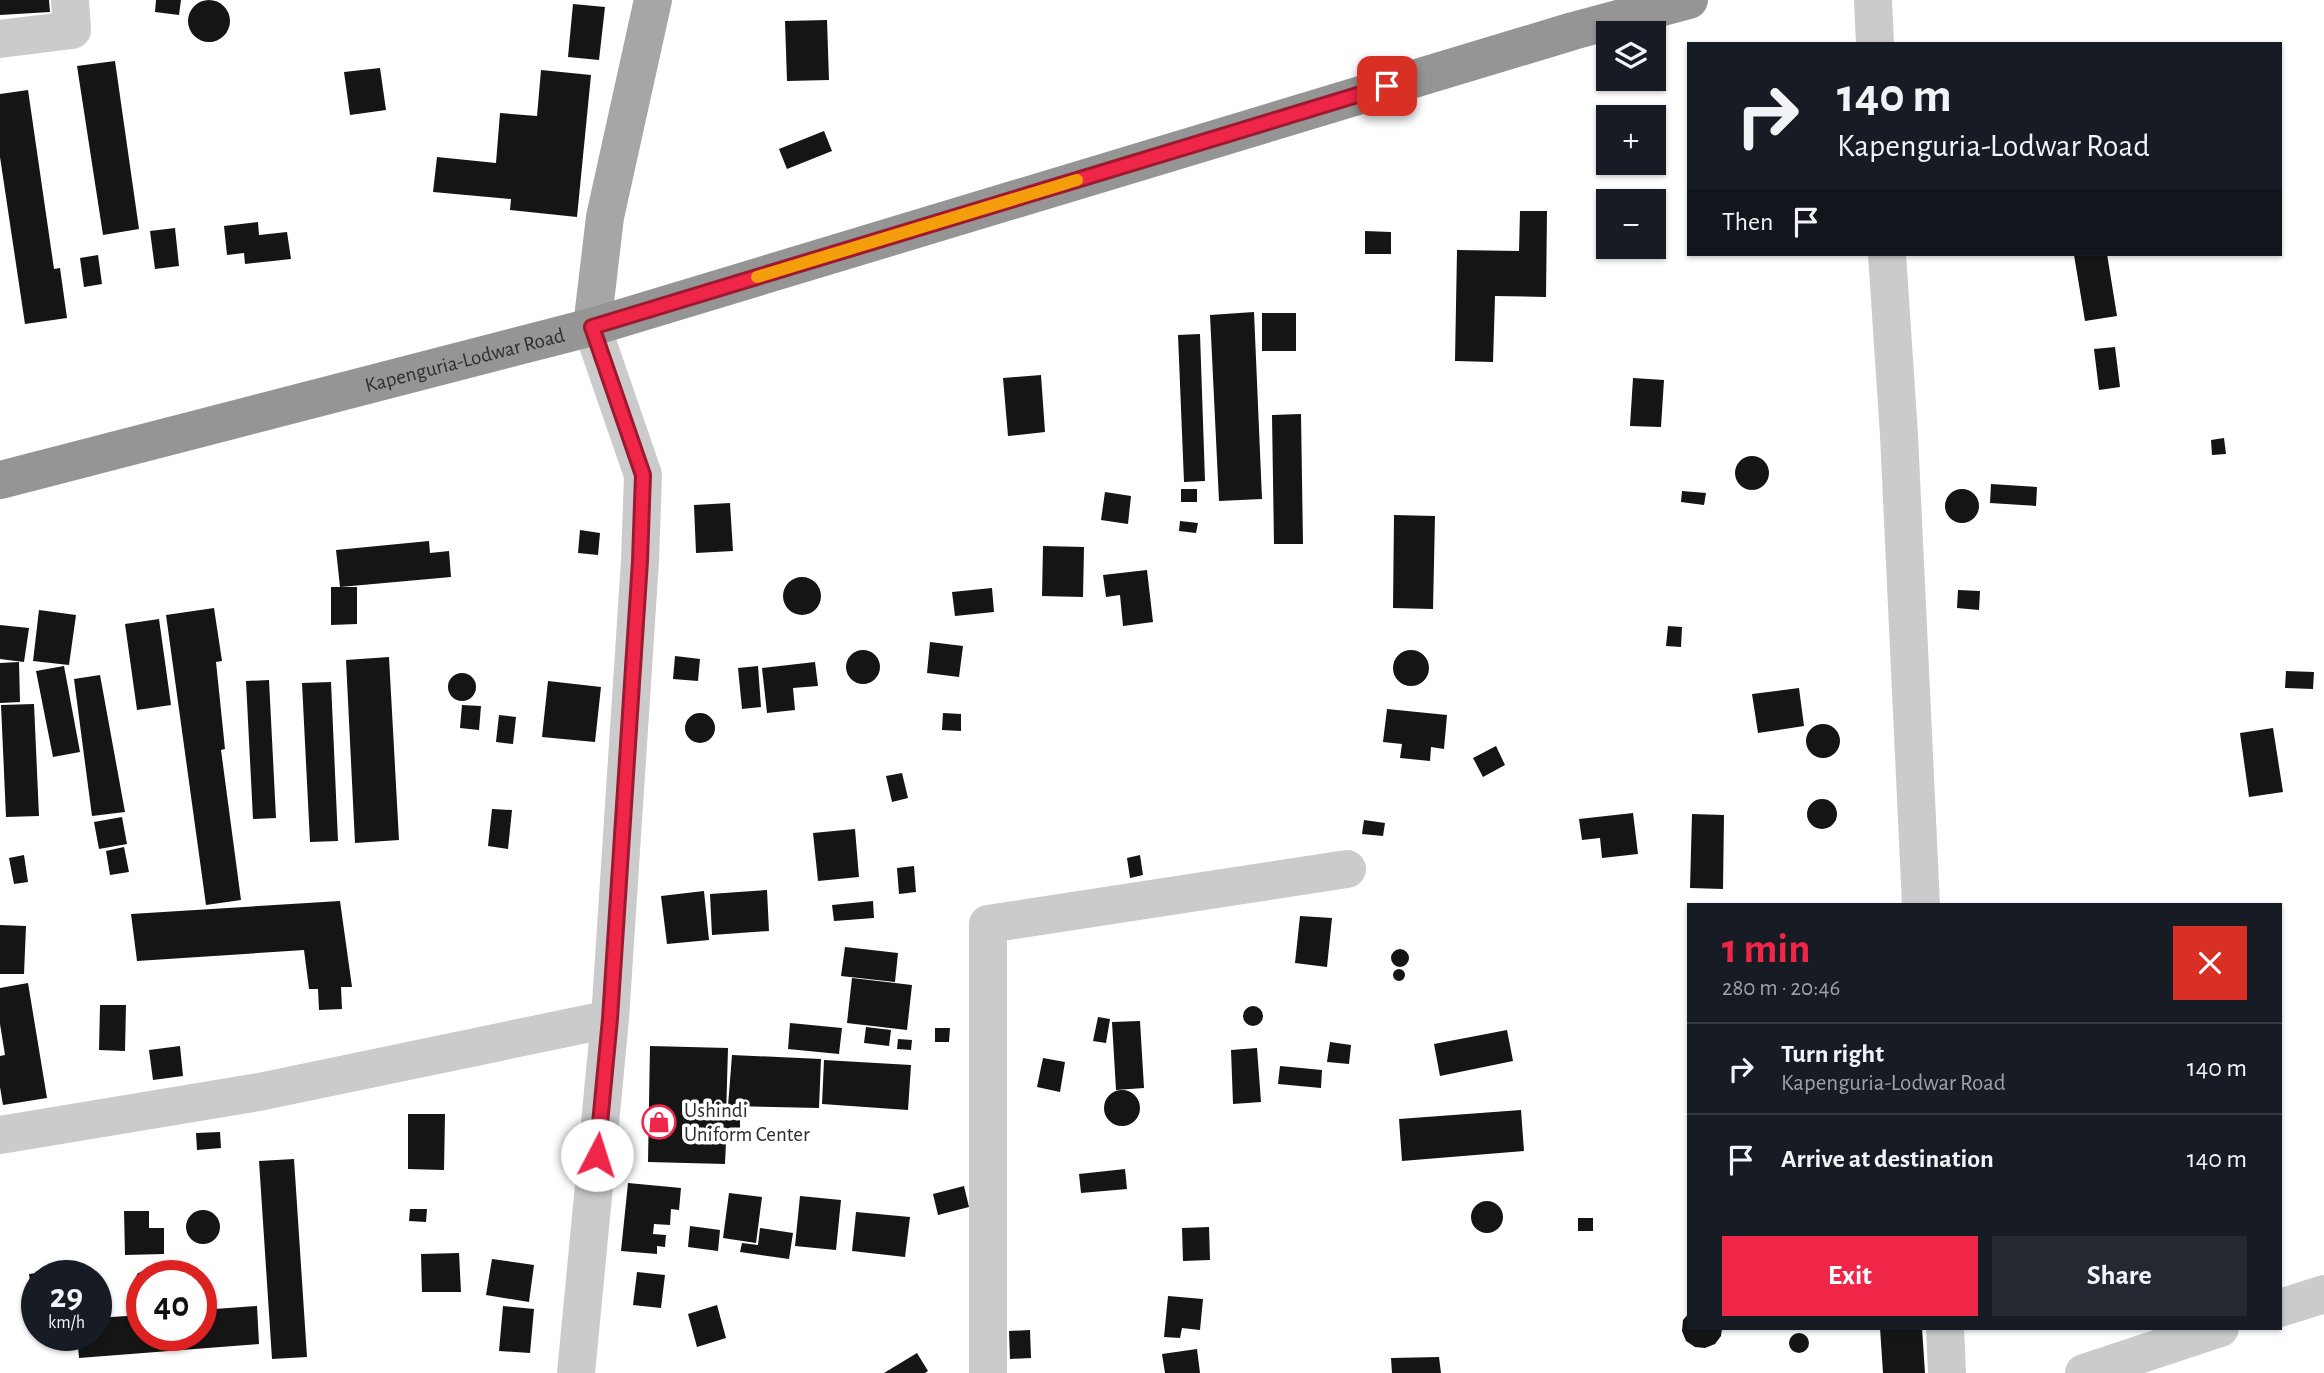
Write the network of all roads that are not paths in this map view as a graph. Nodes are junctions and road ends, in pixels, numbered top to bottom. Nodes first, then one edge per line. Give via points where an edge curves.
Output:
1 (70, 0) edge
2 (653, 0) edge
3 (1689, 0) edge
4 (1873, 0) edge
5 (0, 39) edge
6 (1875, 42) edge
7 (1887, 256) edge
8 (592, 327) junction
9 (0, 480) edge
10 (1347, 869) dead end
11 (1921, 903) edge
12 (610, 1019) junction
13 (0, 1135) edge
14 (2324, 1294) edge
15 (2282, 1307) edge
16 (1945, 1330) edge
17 (2214, 1330) edge
18 (576, 1373) edge
19 (988, 1373) edge
20 (1947, 1373) edge
21 (2084, 1373) edge

1 - 5 street via 72,30
2 - 8 main road via 605,217
3 - 8 highway, Kapenguria-Lodwar Road via 1573,30
4 - 6 street
7 - 11 street
8 - 9 highway, Kapenguria-Lodwar Road
8 - 12 street via 643,475
10 - 19 street via 988,924
12 - 13 street via 259,1092
12 - 18 street
14 - 15 street
16 - 20 street
17 - 21 street

